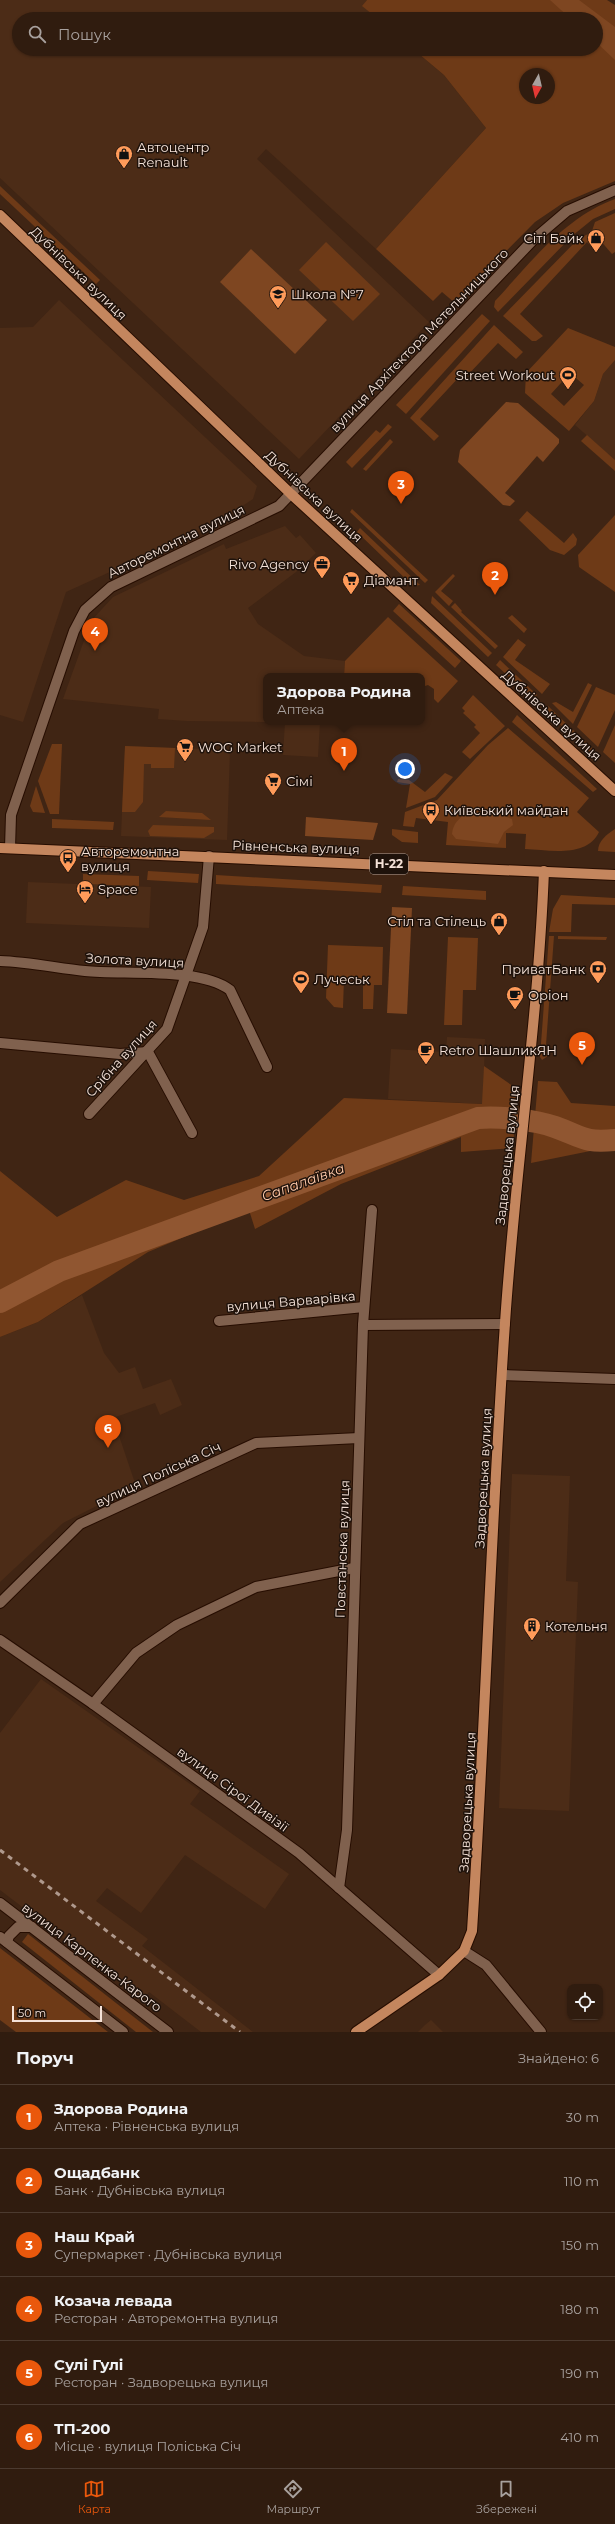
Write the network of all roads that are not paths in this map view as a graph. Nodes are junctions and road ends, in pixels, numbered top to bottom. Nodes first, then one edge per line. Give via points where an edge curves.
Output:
1 (615, 190) edge
2 (0, 215) edge
3 (291, 494) junction
4 (615, 790) edge
5 (5, 848) edge
6 (209, 856) junction
7 (544, 871) junction
8 (615, 875) edge
9 (0, 961) edge
10 (187, 975) junction
11 (0, 1043) edge
12 (148, 1052) junction
13 (267, 1067) dead end
14 (89, 1114) dead end
15 (192, 1133) dead end
16 (372, 1210) dead end
17 (364, 1307) junction
18 (220, 1320) dead end
19 (505, 1324) junction
20 (363, 1325) junction
21 (502, 1375) junction
22 (615, 1379) edge
23 (359, 1438) junction
24 (354, 1568) junction
25 (0, 1603) edge
26 (0, 1640) edge
27 (93, 1704) junction
28 (339, 1888) junction
29 (0, 1903) edge
30 (32, 1927) junction
31 (4, 1940) edge
32 (464, 1951) junction
33 (439, 1975) junction
34 (123, 2032) edge
35 (168, 2032) edge
36 (356, 2032) edge
37 (540, 2032) edge

1 - 3 street, вулиця Архітектора Метельницького via 567,211 533,240
2 - 3 main road, Дубнівська вулиця
3 - 4 main road, Дубнівська вулиця
3 - 5 street, Авторемонтна вулиця via 279,506 111,587 85,610 74,631 11,815
5 - 6 main road, Рівненська вулиця / Н-22
6 - 7 main road, Рівненська вулиця / Н-22
6 - 10 street, Срібна вулиця via 203,927
7 - 8 main road, Рівненська вулиця / Н-22
7 - 19 main road, Задворецька вулиця via 527,1096
9 - 10 street, Золота вулиця via 87,971
10 - 12 street, Срібна вулиця via 167,1029
10 - 13 street, Золота вулиця via 224,985 230,990
11 - 12 street via 120,1054
12 - 14 street, Срібна вулиця
12 - 15 street
16 - 17 street, Повстанська вулиця
17 - 18 street, вулиця Варварівка
17 - 20 street, Повстанська вулиця
19 - 20 street
19 - 21 main road, Задворецька вулиця
20 - 23 street, Повстанська вулиця
21 - 22 street
21 - 32 main road, Задворецька вулиця via 472,1931
23 - 24 street, Повстанська вулиця
23 - 25 street, вулиця Поліська Січ via 256,1443 80,1524
24 - 27 street via 256,1586 177,1625 136,1653
24 - 28 street, Повстанська вулиця via 347,1830
26 - 27 street, вулиця Сірої Дивізії
27 - 28 street, вулиця Сірої Дивізії via 299,1853
28 - 33 street, вулиця Сірої Дивізії
29 - 30 street, вулиця Карпенка-Карого
30 - 31 street via 18,1927
30 - 35 street, вулиця Карпенка-Карого
31 - 34 street
32 - 33 main road, Задворецька вулиця
32 - 37 street via 486,1965
33 - 36 main road, Задворецька вулиця

